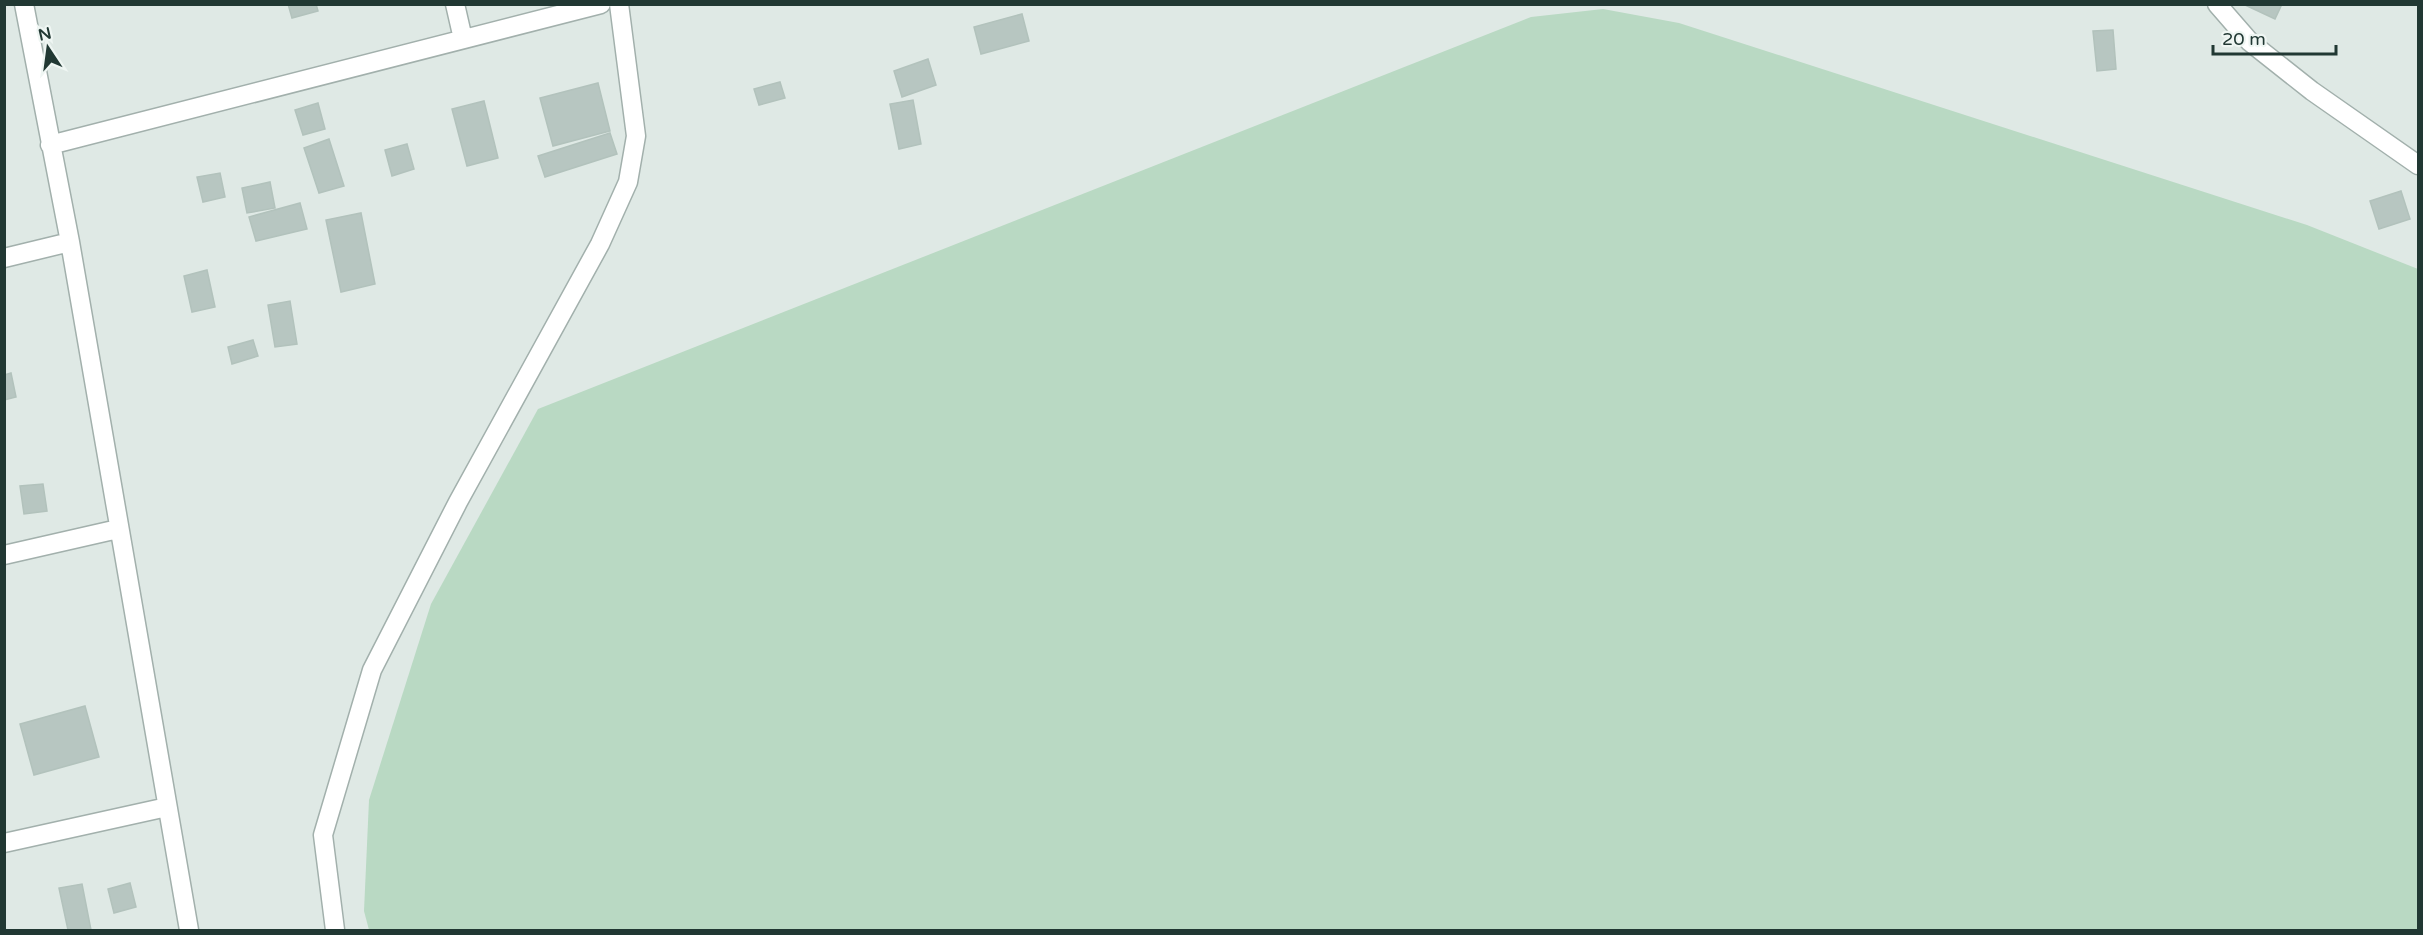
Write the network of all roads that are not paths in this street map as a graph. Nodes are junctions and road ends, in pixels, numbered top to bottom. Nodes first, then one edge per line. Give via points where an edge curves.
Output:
1 (24, 4) edge
2 (455, 4) edge
3 (601, 4) edge
4 (619, 4) edge
5 (2217, 4) edge
6 (463, 39) junction
7 (50, 145) junction
8 (2418, 165) edge
9 (70, 242) junction
10 (4, 258) edge
11 (118, 529) junction
12 (4, 555) edge
13 (168, 807) junction
14 (4, 843) edge
15 (189, 930) edge
16 (335, 930) edge

1 - 7 street
2 - 6 street
3 - 6 street
4 - 16 street via 636,136 628,182 600,244 458,502 372,670 323,834
5 - 8 street via 2250,42
6 - 7 street
7 - 9 street
9 - 10 street
9 - 11 street
11 - 12 street
11 - 13 street
13 - 14 street
13 - 15 street

